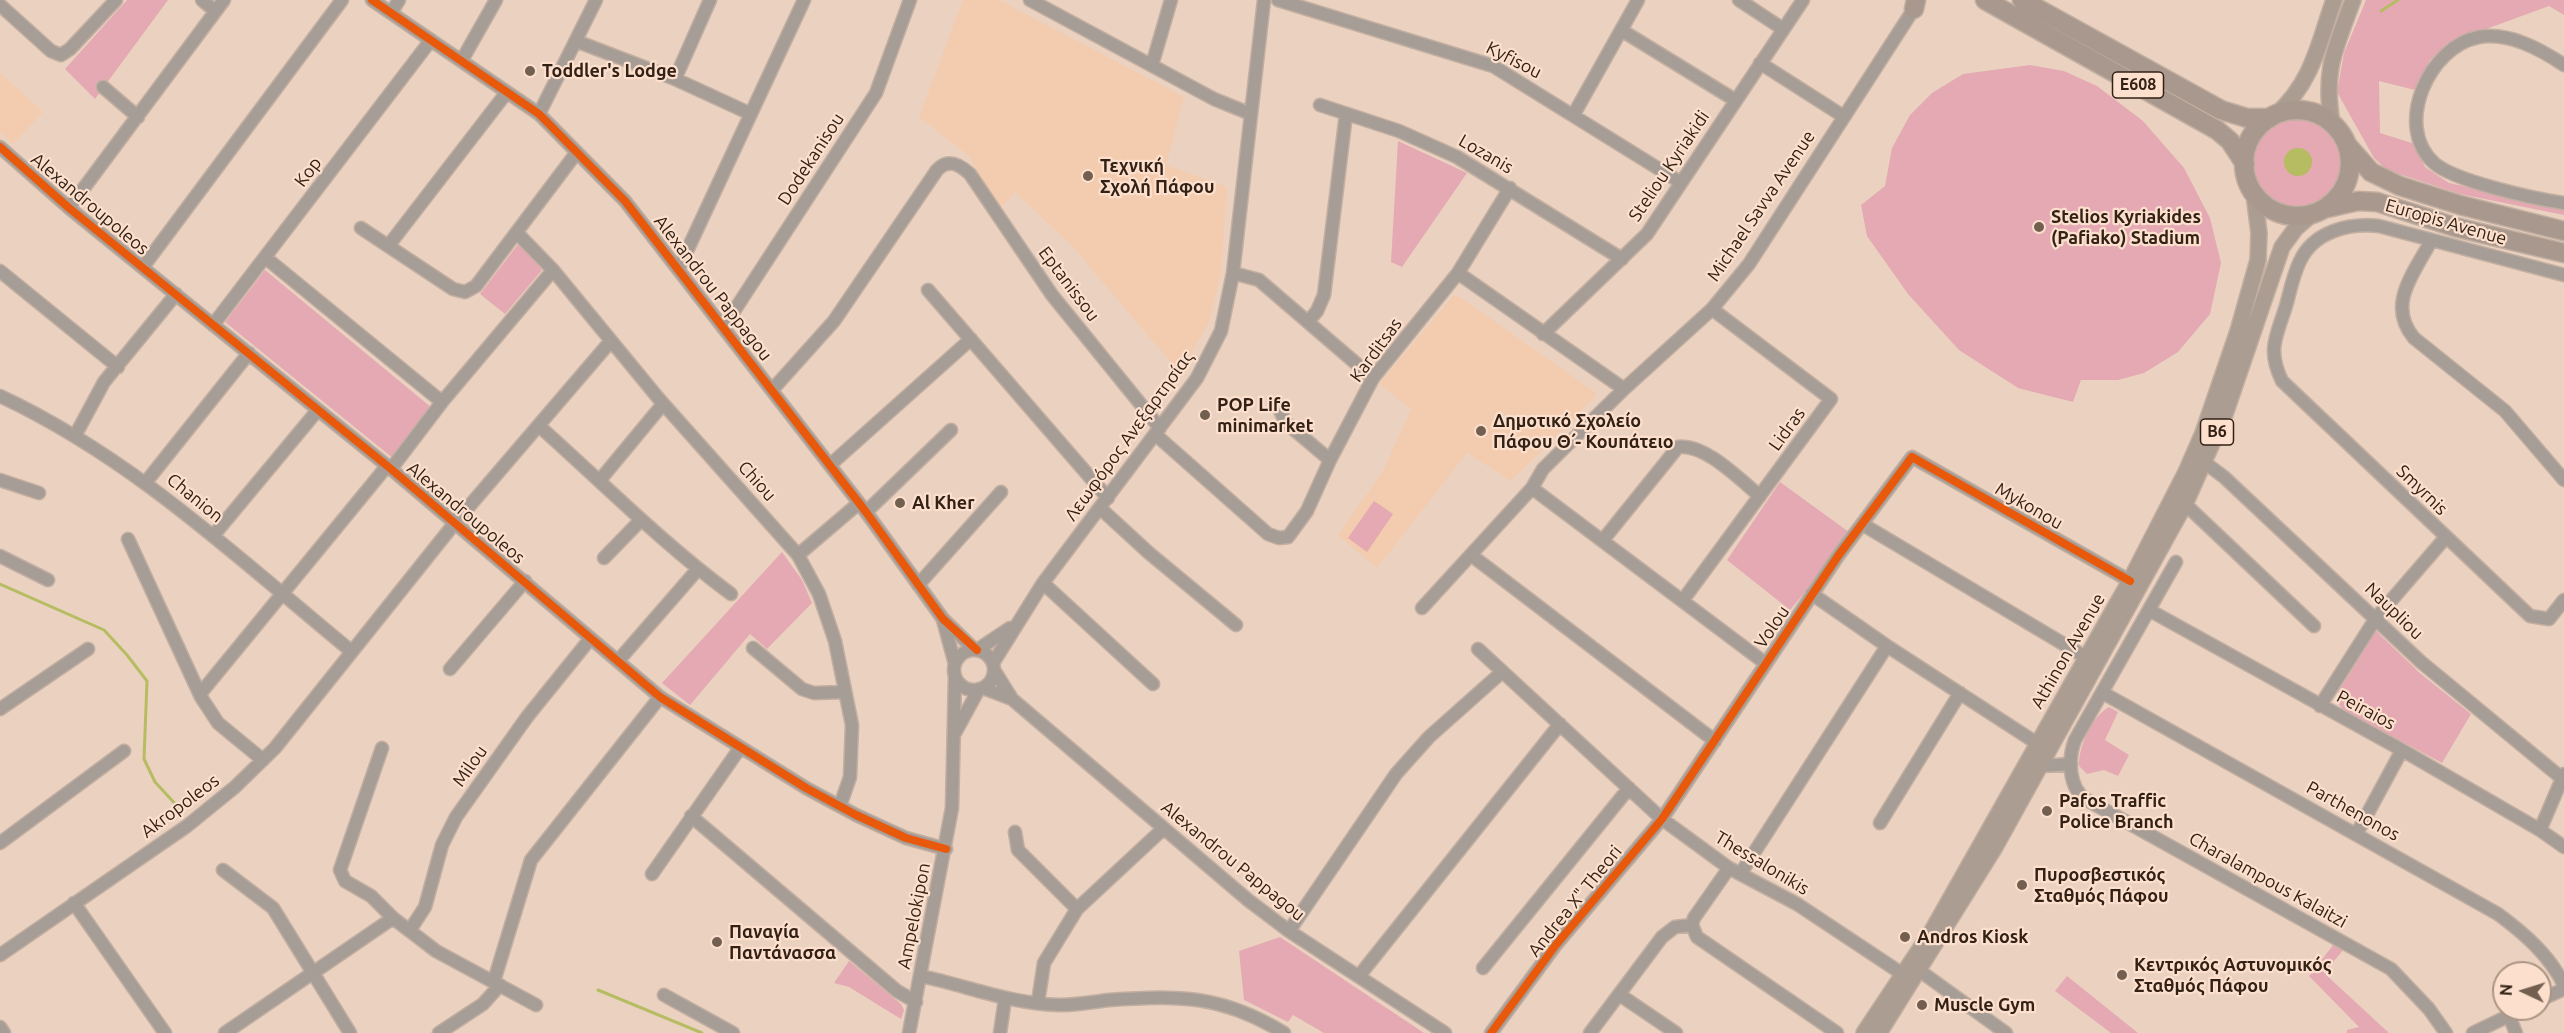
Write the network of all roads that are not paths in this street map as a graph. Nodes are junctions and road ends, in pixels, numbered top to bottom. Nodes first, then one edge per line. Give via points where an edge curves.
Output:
1 (116, 0) edge
2 (202, 0) edge
3 (224, 0) edge
4 (342, 0) edge
5 (372, 0) edge
6 (399, 0) edge
7 (496, 0) edge
8 (596, 0) edge
9 (710, 0) edge
10 (804, 0) edge
11 (910, 0) edge
12 (1030, 0) edge
13 (1171, 0) edge
14 (1264, 0) edge
15 (1278, 0) edge
16 (1638, 0) edge
17 (1739, 0) edge
18 (1803, 0) edge
19 (1985, 0) edge
20 (2022, 0) edge
21 (2334, 0) edge
22 (2353, 0) edge
23 (1916, 3) edge
24 (0, 5) edge
25 (216, 11) junction
26 (391, 13) junction
27 (1783, 29) junction
28 (1621, 30) junction
29 (431, 40) junction
30 (576, 41) junction
31 (462, 60) junction
32 (1760, 63) junction
33 (1152, 65) junction
34 (2564, 65) edge
35 (675, 80) junction
36 (103, 87) dead end
37 (507, 92) junction
38 (1736, 100) junction
39 (1320, 105) dead end
40 (538, 114) junction
41 (751, 114) junction
42 (1251, 114) junction
43 (1346, 114) junction
44 (1574, 114) junction
45 (1843, 116) junction
46 (2273, 116) junction
47 (138, 117) junction
48 (2332, 123) junction
49 (2347, 145) junction
50 (0, 147) edge
51 (577, 152) junction
52 (2244, 164) junction
53 (1680, 182) junction
54 (1510, 188) junction
55 (2254, 194) junction
56 (2564, 203) edge
57 (69, 208) junction
58 (2319, 211) junction
59 (361, 228) dead end
60 (2564, 231) edge
61 (517, 233) junction
62 (2431, 241) junction
63 (388, 246) junction
64 (2564, 253) edge
65 (266, 258) junction
66 (1622, 259) junction
67 (143, 267) junction
68 (679, 268) junction
69 (552, 270) junction
70 (0, 271) edge
71 (1233, 273) junction
72 (1458, 273) junction
73 (2564, 275) edge
74 (928, 290) dead end
75 (176, 294) junction
76 (1712, 309) junction
77 (1308, 322) junction
78 (213, 325) junction
79 (723, 328) junction
80 (1543, 334) junction
81 (971, 339) junction
82 (610, 342) junction
83 (249, 353) junction
84 (118, 367) junction
85 (1373, 378) junction
86 (773, 389) junction
87 (1624, 389) junction
88 (0, 396) edge
89 (442, 402) junction
90 (1277, 403) dead end
91 (663, 404) junction
92 (317, 411) junction
93 (538, 426) junction
94 (951, 430) dead end
95 (1158, 432) junction
96 (76, 435) junction
97 (1912, 457) joint
98 (1330, 460) junction
99 (2204, 462) junction
100 (830, 465) junction
101 (389, 467) junction
102 (0, 480) edge
103 (600, 480) junction
104 (2564, 480) edge
105 (146, 482) junction
106 (1532, 488) junction
107 (1001, 492) dead end
108 (39, 493) dead end
109 (1760, 496) junction
110 (1104, 503) junction
111 (2185, 504) junction
112 (863, 507) junction
113 (640, 521) junction
114 (454, 524) junction
115 (1862, 524) junction
116 (213, 536) junction
117 (2446, 537) junction
118 (128, 539) dead end
119 (1283, 539) joint
120 (1604, 540) junction
121 (798, 555) junction
122 (1471, 555) junction
123 (0, 556) edge
124 (604, 558) dead end
125 (2176, 562) dead end
126 (698, 569) junction
127 (48, 580) dead end
128 (525, 581) junction
129 (1043, 583) junction
130 (918, 585) junction
131 (2134, 585) junction
132 (731, 594) dead end
133 (1812, 594) junction
134 (283, 595) junction
135 (1683, 600) junction
136 (2564, 600) edge
137 (1422, 608) dead end
138 (2148, 610) junction
139 (2376, 618) junction
140 (943, 619) junction
141 (1236, 625) dead end
142 (1014, 626) junction
143 (2314, 626) dead end
144 (590, 639) junction
145 (1887, 646) junction
146 (753, 648) dead end
147 (88, 649) dead end
148 (1478, 649) dead end
149 (976, 650) junction
150 (351, 651) junction
151 (2087, 658) junction
152 (618, 661) junction
153 (1765, 663) junction
154 (993, 667) junction
155 (450, 669) dead end
156 (955, 670) junction
157 (1502, 672) junction
158 (1153, 684) dead end
159 (981, 688) junction
160 (845, 692) junction
161 (1960, 693) junction
162 (2103, 693) junction
163 (200, 694) junction
164 (660, 696) junction
165 (1012, 699) junction
166 (2320, 705) junction
167 (0, 709) edge
168 (1560, 724) junction
169 (955, 734) junction
170 (1715, 741) junction
171 (2038, 744) junction
172 (382, 748) dead end
173 (740, 748) junction
174 (2402, 750) junction
175 (124, 752) dead end
176 (262, 760) junction
177 (2041, 766) junction
178 (2071, 766) junction
179 (2563, 777) edge
180 (1629, 789) junction
181 (840, 806) junction
182 (691, 816) junction
183 (1662, 819) junction
184 (1880, 823) dead end
185 (1163, 829) junction
186 (2540, 830) junction
187 (1015, 832) dead end
188 (2356, 833) junction
189 (0, 843) edge
190 (2564, 847) edge
191 (946, 849) junction
192 (1729, 868) junction
193 (223, 870) dead end
194 (1741, 873) junction
195 (652, 874) dead end
196 (74, 903) junction
197 (1077, 909) junction
198 (393, 918) junction
199 (1692, 925) junction
200 (410, 930) junction
201 (1289, 932) junction
202 (0, 955) edge
203 (1483, 968) dead end
204 (1920, 971) junction
205 (312, 973) junction
206 (1904, 975) junction
207 (921, 976) junction
208 (1359, 976) junction
209 (497, 983) junction
210 (2564, 987) edge
211 (664, 995) dead end
212 (1620, 995) junction
213 (1005, 999) junction
214 (915, 1002) junction
215 (1038, 1002) junction
216 (536, 1005) dead end
217 (2498, 1021) edge
218 (0, 1027) edge
219 (4, 1033) edge
220 (165, 1033) edge
221 (225, 1033) edge
222 (350, 1033) edge
223 (439, 1033) edge
224 (733, 1033) edge
225 (909, 1033) edge
226 (1000, 1033) edge
227 (1284, 1033) edge
228 (1445, 1033) edge
229 (1491, 1033) edge
230 (1590, 1033) edge
231 (1676, 1033) edge
232 (1837, 1033) edge
233 (1864, 1033) edge
234 (1879, 1033) edge
235 (2006, 1033) edge
236 (2446, 1033) edge
237 (2473, 1033) edge

1 - 24 street via 61,55 51,51
2 - 25 street
3 - 25 street
4 - 67 street
5 - 26 street, Alexandrou Pappagou
6 - 26 street
7 - 31 street
8 - 30 street
9 - 35 street
10 - 41 street
11 - 79 street, Dodekanisou via 876,93
12 - 33 street
13 - 33 street
14 - 42 street, Λεωφόρος Ανεξαρτησίας
15 - 44 street, Kyfisou via 1493,66
16 - 28 street
17 - 27 street
18 - 27 street, Steliou Kyriakidi
19 - 52 highway, E608 via 2217,130 2230,141
20 - 46 highway, E608 via 2221,110 2247,118
21 - 46 main road via 2303,85 2293,100
22 - 48 main road via 2330,68 2327,87
23 - 45 street, Michael Savva Avenue
25 - 47 street
26 - 29 street, Alexandrou Pappagou
27 - 32 street, Steliou Kyriakidi
28 - 38 street
28 - 44 street
29 - 31 street, Alexandrou Pappagou
29 - 65 street, Kop
30 - 35 street
30 - 40 street
31 - 37 street, Alexandrou Pappagou
32 - 38 street, Steliou Kyriakidi
32 - 45 street
33 - 42 street
34 - 56 street via 2523,43 2489,37 2463,43 2435,65 2417,118 2424,151 2443,170 2467,180
35 - 41 street
36 - 47 street
37 - 40 street, Alexandrou Pappagou
37 - 63 street
38 - 53 street, Steliou Kyriakidi
39 - 43 street, Lozanis
40 - 51 street, Alexandrou Pappagou
41 - 68 street
42 - 71 street, Λεωφόρος Ανεξαρτησίας
43 - 54 street, Lozanis via 1429,143
43 - 77 street via 1324,295
44 - 53 street, Kyfisou
45 - 76 street, Michael Savva Avenue via 1749,264
46 - 48 highway, E608 via 2308,111
46 - 52 highway via 2251,138
47 - 57 street
48 - 49 highway
49 - 58 highway via 2347,183 2341,194
49 - 60 highway, Europis Avenue via 2371,172 2400,186
50 - 57 street, Alexandroupoleos
51 - 61 street
51 - 68 street, Alexandrou Pappagou via 625,201
52 - 55 highway, E608
53 - 66 street, Steliou Kyriakidi via 1647,234
54 - 66 street, Lozanis
54 - 72 street, Karditsas
55 - 58 highway via 2279,213 2295,216
55 - 131 main road, Athinon Avenue / B6 via 2259,251 2238,331 2203,433
57 - 67 street, Alexandroupoleos
58 - 64 highway, Europis Avenue via 2358,201 2377,202 2455,227
58 - 99 main road, Athinon Avenue / B6 via 2296,228 2282,247 2225,414
59 - 63 street
61 - 63 street via 476,286 465,292 453,289
61 - 69 street, Chiou
62 - 73 street
62 - 104 street via 2406,289 2401,308 2403,323 2414,338 2522,427
62 - 117 street, Smyrnis via 2359,224 2329,234 2300,261 2272,350 2282,381
65 - 78 street, Kop
65 - 89 street
66 - 80 street, Steliou Kyriakidi
67 - 75 street, Alexandroupoleos
68 - 79 street, Alexandrou Pappagou
69 - 82 street, Chiou
69 - 89 street
70 - 84 street
71 - 77 street via 1259,280
71 - 95 street, Λεωφόρος Ανεξαρτησίας via 1221,331 1197,378
72 - 80 street
72 - 85 street, Karditsas
74 - 81 street
75 - 78 street, Alexandroupoleos
75 - 84 street
76 - 87 street, Michael Savva Avenue
76 - 109 street, Lidras via 1831,399
77 - 85 street
78 - 83 street, Alexandroupoleos
79 - 86 street, Alexandrou Pappagou
80 - 87 street
81 - 100 street
81 - 110 street
82 - 91 street, Chiou
82 - 93 street, Akropoleos
83 - 92 street, Alexandroupoleos
83 - 105 street
84 - 96 street via 104,382
85 - 98 street, Karditsas
86 - 95 street, Eptanissou via 834,321 937,170 950,163 960,165 970,174 1052,295
86 - 100 street, Alexandrou Pappagou
87 - 106 street, Michael Savva Avenue via 1543,469
88 - 96 street, Chanion
89 - 101 street
90 - 98 street via 1284,422
91 - 103 street
91 - 121 street, Chiou
92 - 101 street, Alexandroupoleos
92 - 116 street
93 - 103 street
93 - 114 street, Akropoleos
94 - 112 street
95 - 110 street, Λεωφόρος Ανεξαρτησίας
95 - 119 street, Eptanissou via 1269,534
96 - 105 street, Chanion
97 - 115 street, Volou
97 - 131 street, Mykonou
98 - 119 street, Karditsas via 1307,511 1293,533
99 - 111 main road, Athinon Avenue / B6
99 - 139 street, Naupliou
100 - 112 street, Alexandrou Pappagou
101 - 114 street, Alexandroupoleos
101 - 134 street
102 - 108 street
103 - 113 street
105 - 116 street, Chanion
106 - 120 street
106 - 122 street, Michael Savva Avenue
107 - 130 street
109 - 120 street via 1703,451 1678,447
109 - 135 street, Lidras
110 - 129 street, Λεωφόρος Ανεξαρτησίας
110 - 141 street via 1149,553
111 - 131 main road, Athinon Avenue / B6
111 - 143 street
112 - 121 street
112 - 130 street, Alexandrou Pappagou
113 - 124 street
113 - 126 street
114 - 128 street, Alexandroupoleos
114 - 150 street, Akropoleos
115 - 133 street, Volou
115 - 151 street
116 - 134 street, Chanion
117 - 136 street, Smyrnis via 2530,616 2549,619
117 - 139 street
118 - 163 street
120 - 135 street
121 - 160 street, Chiou via 821,598
122 - 137 street, Michael Savva Avenue
122 - 170 street
123 - 127 street
125 - 138 street
126 - 132 street
126 - 152 street
128 - 144 street, Alexandroupoleos
128 - 155 street
129 - 142 street, Λεωφόρος Ανεξαρτησίας
129 - 158 street
130 - 140 street, Alexandrou Pappagou
131 - 138 street
131 - 151 main road, Athinon Avenue / B6
131 - 177 main road, Athinon Avenue / B6
133 - 145 street
133 - 153 street, Volou
134 - 150 street, Chanion
134 - 163 street
135 - 153 street
138 - 162 street
138 - 166 street, Peiraios
139 - 166 street
139 - 179 street, Naupliou via 2438,676
140 - 149 street, Alexandrou Pappagou
140 - 156 street, Alexandrou Pappagou
142 - 149 street, Λεωφόρος Ανεξαρτησίας
142 - 154 street, Λεωφόρος Ανεξαρτησίας
144 - 152 street, Alexandroupoleos
144 - 200 street, Milou via 527,717 456,816 442,845 425,907
145 - 161 street
145 - 194 street
146 - 160 street via 802,689 814,693
147 - 167 street
148 - 157 street, Thessalonikis
149 - 154 street via 988,656
149 - 156 street via 965,652
150 - 176 street, Akropoleos
151 - 171 main road, Athinon Avenue / B6
152 - 164 street, Alexandroupoleos
153 - 170 street, Volou
154 - 159 street via 991,681
154 - 165 street, Alexandrou Pappagou
156 - 159 street via 967,689
156 - 169 street, Ampelokipon
157 - 168 street, Thessalonikis
157 - 201 street via 1429,737 1396,774
159 - 165 street, Alexandrou Pappagou
159 - 169 street, Ampelokipon
160 - 181 street, Chiou via 853,753
161 - 171 street
161 - 184 street
162 - 178 street via 2075,740
162 - 188 street, Parthenonos
163 - 176 street via 218,723
164 - 173 street, Alexandroupoleos
164 - 209 street via 531,860
165 - 185 street, Alexandrou Pappagou
166 - 174 street, Peiraios
168 - 180 street, Thessalonikis
168 - 208 street
169 - 191 street, Ampelokipon
170 - 183 street, Volou
171 - 206 main road, Athinon Avenue / B6
172 - 198 street via 340,870 345,881 371,896
173 - 181 street, Alexandroupoleos
173 - 182 street
174 - 186 street, Peiraios
174 - 188 street
175 - 189 street
176 - 196 street, Akropoleos via 187,826
177 - 178 street
177 - 204 main road, Athinon Avenue / B6
178 - 236 street, Charalampous Kalaitzi via 2077,789 2087,800 2391,969
179 - 186 street
180 - 183 street, Thessalonikis
180 - 203 street
181 - 191 street, Alexandroupoleos via 906,838
182 - 195 street
182 - 214 street via 897,991
183 - 192 street, Thessalonikis
183 - 229 street, Andrea X" Theori via 1555,946
185 - 197 street
185 - 201 street, Alexandrou Pappagou
186 - 190 street, Peiraios
187 - 197 street via 1018,850
188 - 210 street, Parthenonos via 2520,930 2549,960
191 - 207 street, Ampelokipon
192 - 194 street, Thessalonikis
192 - 199 street
193 - 205 street via 273,908
194 - 206 street, Thessalonikis via 1797,904
196 - 202 street, Akropoleos
196 - 220 street
197 - 215 street via 1044,963
198 - 200 street
198 - 205 street
199 - 212 street via 1675,927 1662,937
199 - 232 street via 1697,937
200 - 209 street via 450,960
201 - 208 street, Alexandrou Pappagou
204 - 234 main road, Athinon Avenue / B6
204 - 235 street
205 - 221 street
205 - 222 street
206 - 233 main road, Athinon Avenue / B6
207 - 213 street
207 - 214 street, Ampelokipon
208 - 228 street, Alexandrou Pappagou
209 - 216 street
209 - 223 street via 483,1004
211 - 224 street
212 - 230 street
212 - 231 street
213 - 215 street
213 - 226 street
214 - 225 street, Ampelokipon
215 - 227 street via 1060,1005 1187,997 1232,1006
217 - 237 street
218 - 219 street

